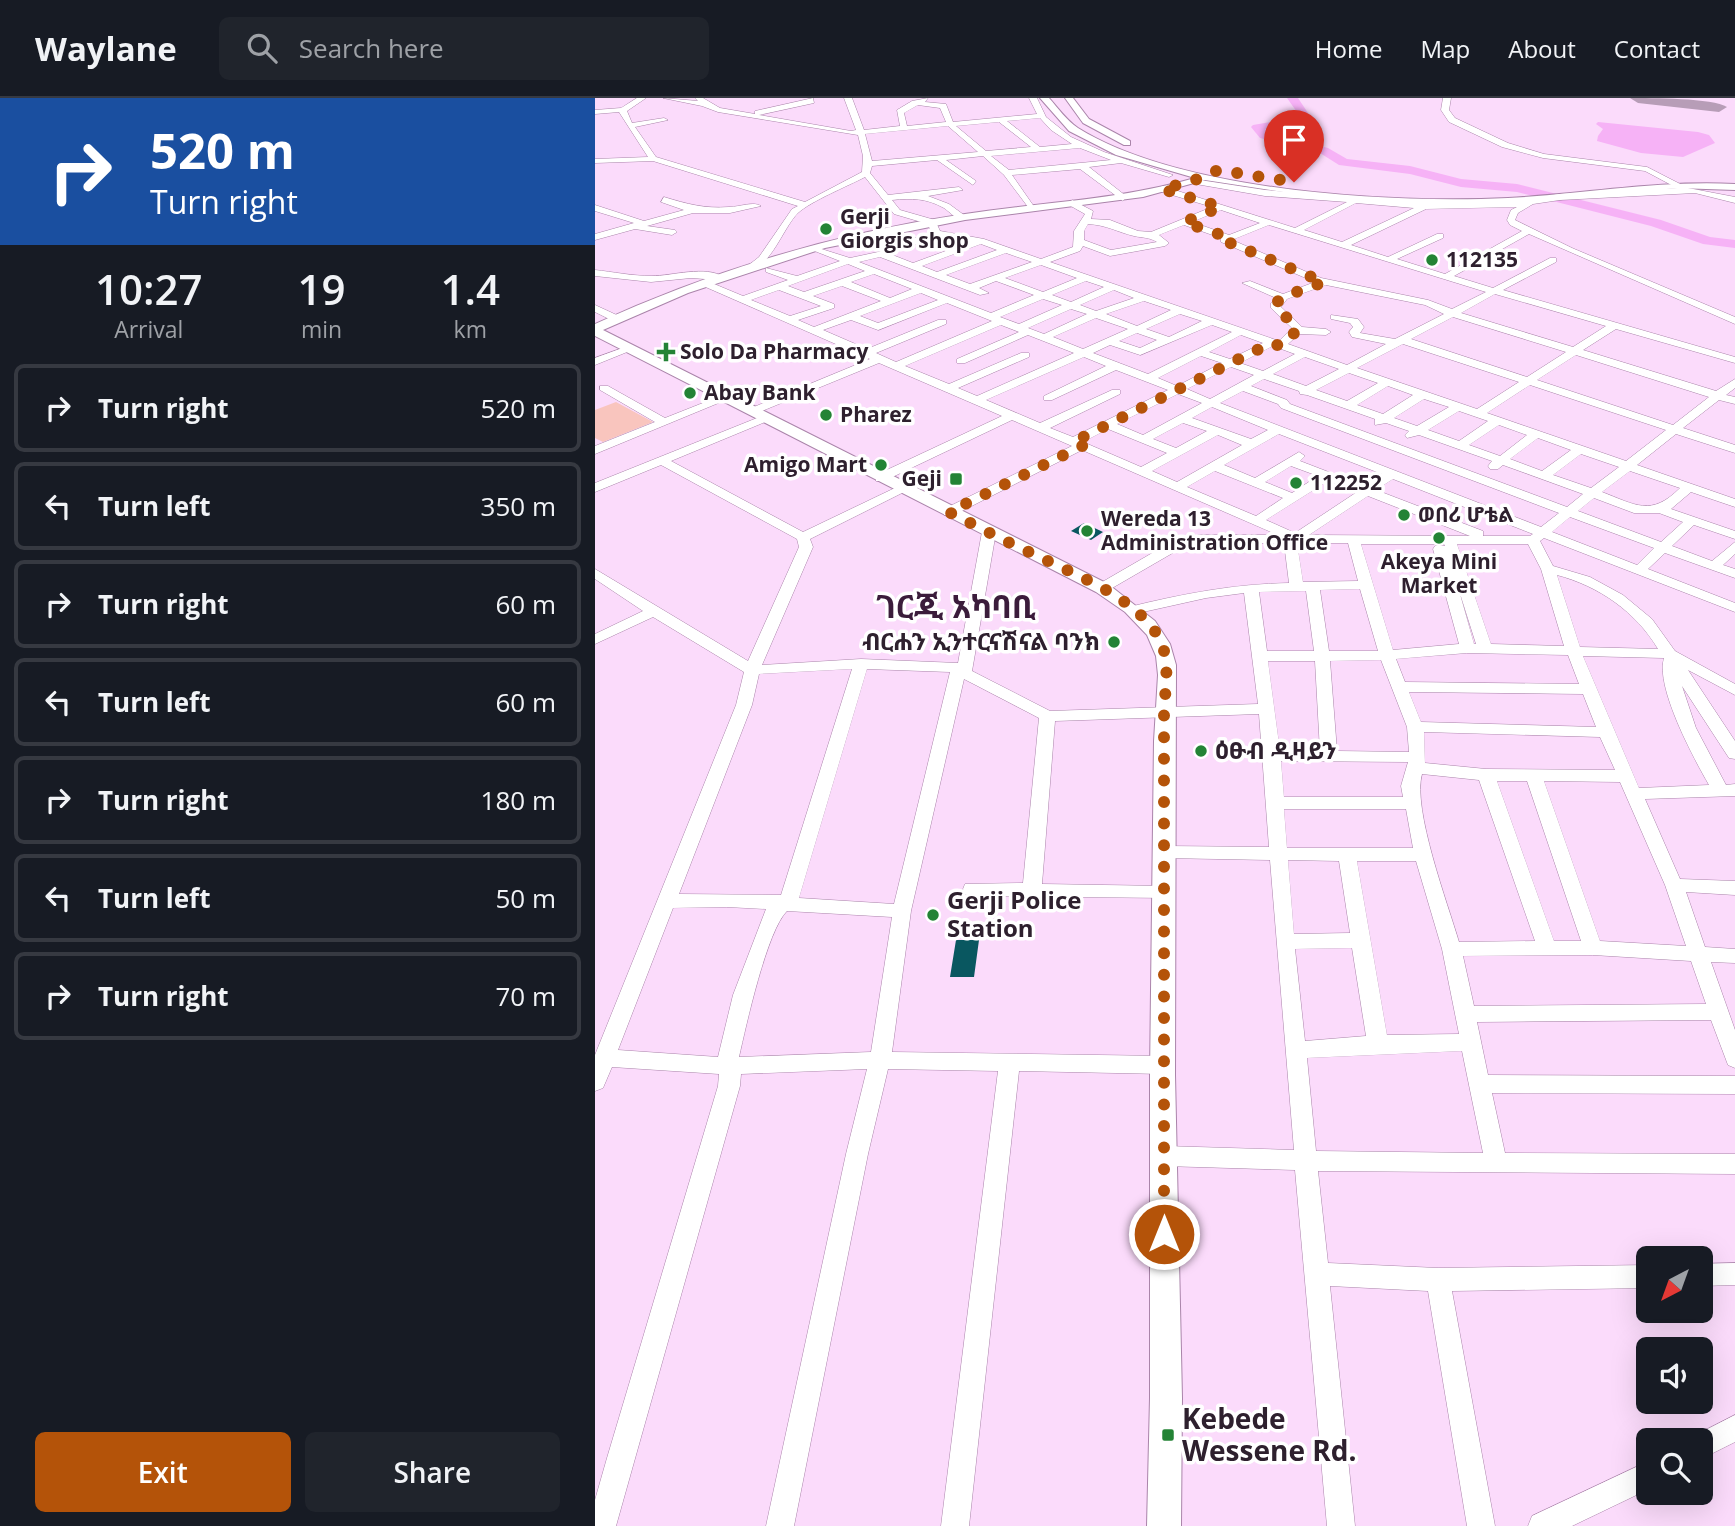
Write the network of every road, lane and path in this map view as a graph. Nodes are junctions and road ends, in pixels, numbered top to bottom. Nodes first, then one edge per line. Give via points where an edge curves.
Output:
1 (642, 98) edge
2 (667, 98) edge
3 (809, 98) edge
4 (848, 98) edge
5 (927, 98) edge
6 (1033, 98) edge
7 (1044, 98) edge
8 (1069, 98) edge
9 (1447, 98) edge
10 (701, 102) edge
11 (915, 103) junction
12 (623, 105) junction
13 (682, 110) dead end
14 (595, 112) edge
15 (748, 116) junction
16 (1041, 116) junction
17 (1000, 119) junction
18 (664, 120) dead end
19 (950, 124) junction
20 (630, 126) junction
21 (904, 128) junction
22 (861, 132) junction
23 (1085, 145) junction
24 (1038, 149) junction
25 (983, 153) junction
26 (939, 158) junction
27 (653, 159) junction
28 (595, 161) edge
29 (1122, 161) junction
30 (1082, 166) junction
31 (867, 169) junction
32 (1055, 169) junction
33 (1218, 170) junction
34 (1007, 173) junction
35 (1063, 175) dead end
36 (1169, 175) dead end
37 (1205, 177) junction
38 (1664, 177) junction
39 (1735, 178) edge
40 (1193, 181) junction
41 (973, 183) dead end
42 (1677, 185) junction
43 (1735, 187) edge
44 (1162, 189) junction
45 (959, 190) dead end
46 (1688, 191) junction
47 (915, 195) junction
48 (1563, 196) junction
49 (888, 198) junction
50 (1123, 198) junction
51 (664, 200) dead end
52 (1735, 200) edge
53 (1529, 201) junction
54 (1354, 202) junction
55 (1072, 203) junction
56 (805, 205) junction
57 (757, 206) dead end
58 (1424, 206) junction
59 (1221, 207) junction
60 (595, 208) edge
61 (1031, 208) junction
62 (693, 211) junction
63 (961, 217) junction
64 (1085, 221) junction
65 (1184, 222) junction
66 (1267, 223) junction
67 (637, 225) junction
68 (934, 228) junction
69 (1296, 231) junction
70 (1528, 231) junction
71 (672, 232) dead end
72 (1153, 235) junction
73 (596, 236) edge
74 (1440, 236) dead end
75 (1227, 237) junction
76 (981, 241) junction
77 (1344, 245) junction
78 (1079, 246) junction
79 (815, 248) junction
80 (1004, 250) junction
81 (881, 254) junction
82 (1388, 260) junction
83 (1553, 260) dead end
84 (1039, 261) junction
85 (846, 262) junction
86 (753, 266) junction
87 (914, 266) junction
88 (1051, 266) junction
89 (769, 270) dead end
90 (871, 272) junction
91 (595, 273) edge
92 (939, 275) junction
93 (719, 277) junction
94 (1447, 277) junction
95 (995, 278) junction
96 (1085, 278) junction
97 (798, 280) junction
98 (842, 282) junction
99 (1324, 282) junction
100 (704, 283) junction
101 (1009, 283) junction
102 (1247, 283) dead end
103 (779, 286) junction
104 (971, 287) junction
105 (1113, 287) junction
106 (914, 288) junction
107 (1496, 291) junction
108 (866, 292) junction
109 (983, 293) junction
110 (1042, 295) junction
111 (804, 296) junction
112 (854, 296) dead end
113 (1283, 297) junction
114 (1143, 298) junction
115 (744, 299) junction
116 (947, 300) junction
117 (842, 301) dead end
118 (890, 301) junction
119 (960, 305) junction
120 (1070, 305) junction
121 (830, 306) junction
122 (595, 308) edge
123 (1178, 311) junction
124 (918, 312) junction
125 (1096, 314) junction
126 (1454, 314) junction
127 (851, 316) junction
128 (1335, 317) dead end
129 (617, 318) junction
130 (791, 319) junction
131 (996, 319) junction
132 (1735, 321) edge
133 (942, 322) junction
134 (1209, 322) junction
135 (878, 327) junction
136 (1612, 327) dead end
137 (595, 330) edge
138 (815, 330) junction
139 (1022, 330) junction
140 (1140, 330) junction
141 (1297, 331) junction
142 (1239, 332) junction
143 (1327, 332) dead end
144 (971, 333) junction
145 (903, 338) junction
146 (1043, 338) junction
147 (1167, 340) junction
148 (1112, 342) junction
149 (1400, 342) junction
150 (997, 344) junction
151 (1276, 344) junction
152 (632, 348) junction
153 (932, 350) junction
154 (868, 352) junction
155 (1200, 352) junction
156 (1574, 352) junction
157 (1304, 353) junction
158 (1083, 354) junction
159 (1025, 355) junction
160 (881, 358) junction
161 (1735, 360) edge
162 (961, 361) junction
163 (595, 362) edge
164 (1232, 363) junction
165 (897, 365) junction
166 (1055, 366) junction
167 (1115, 366) junction
168 (1346, 368) junction
169 (988, 371) junction
170 (1264, 374) junction
171 (1148, 379) junction
172 (1086, 380) junction
173 (1387, 382) junction
174 (1529, 382) junction
175 (1735, 382) edge
176 (1241, 386) junction
177 (598, 387) edge
178 (950, 388) junction
179 (1178, 390) junction
180 (1308, 390) junction
181 (1031, 391) junction
182 (1116, 392) junction
183 (1423, 394) junction
184 (1717, 396) junction
185 (727, 397) junction
186 (978, 400) junction
187 (1735, 401) edge
188 (1211, 403) junction
189 (1350, 404) junction
190 (1149, 405) junction
191 (1459, 406) junction
192 (1285, 407) junction
193 (1079, 410) junction
194 (1479, 413) junction
195 (760, 414) junction
196 (1013, 415) junction
197 (1314, 417) junction
198 (1182, 418) junction
199 (1386, 418) junction
200 (1498, 419) junction
201 (664, 422) junction
202 (1262, 422) junction
203 (1108, 425) junction
204 (1042, 427) junction
205 (1418, 430) junction
206 (1677, 430) junction
207 (1217, 431) junction
208 (1283, 431) junction
209 (1537, 433) junction
210 (1360, 434) junction
211 (1145, 439) junction
212 (1079, 443) junction
213 (1252, 444) junction
214 (1317, 445) junction
215 (598, 446) edge
216 (1461, 446) junction
217 (1393, 447) junction
218 (1580, 449) junction
219 (1735, 449) edge
220 (1175, 452) junction
221 (661, 461) junction
222 (1289, 461) junction
223 (1501, 461) junction
224 (1367, 464) junction
225 (1214, 466) junction
226 (1629, 466) junction
227 (1143, 471) junction
228 (1392, 473) junction
229 (1327, 476) junction
230 (1543, 476) junction
231 (880, 478) junction
232 (1476, 478) junction
233 (1255, 483) junction
234 (1179, 486) junction
235 (1689, 487) junction
236 (595, 488) edge
237 (904, 489) junction
238 (1366, 491) junction
239 (1592, 493) junction
240 (1451, 496) junction
241 (1292, 497) junction
242 (1735, 503) edge
243 (1662, 510) junction
244 (949, 512) junction
245 (1568, 512) junction
246 (1258, 520) junction
247 (1692, 520) junction
248 (989, 532) junction
249 (1538, 536) junction
250 (1735, 536) edge
251 (803, 537) junction
252 (1293, 538) junction
253 (1353, 539) junction
254 (1443, 539) junction
255 (1492, 540) junction
256 (1735, 546) edge
257 (1665, 547) junction
258 (1714, 566) junction
259 (1548, 569) junction
260 (1638, 571) junction
261 (595, 573) edge
262 (1735, 574) edge
263 (1367, 584) junction
264 (1304, 585) junction
265 (1102, 588) junction
266 (1251, 588) junction
267 (1735, 608) edge
268 (1134, 610) junction
269 (653, 611) junction
270 (595, 640) edge
271 (1476, 649) junction
272 (1575, 652) junction
273 (1386, 653) junction
274 (1669, 654) junction
275 (1260, 656) junction
276 (1322, 656) junction
277 (861, 664) junction
278 (752, 670) junction
279 (961, 671) junction
280 (1398, 687) junction
281 (1590, 689) junction
282 (1735, 690) edge
283 (1265, 709) junction
284 (1164, 712) junction
285 (1047, 716) junction
286 (1415, 727) junction
287 (1606, 732) junction
288 (1735, 754) edge
289 (1329, 755) junction
290 (1272, 756) junction
291 (1417, 763) junction
292 (1486, 775) junction
293 (1534, 776) junction
294 (1625, 776) junction
295 (1727, 790) edge
296 (1635, 794) junction
297 (1276, 803) junction
298 (1413, 803) junction
299 (1164, 852) junction
300 (1279, 852) junction
301 (1423, 854) junction
302 (1347, 856) junction
303 (1674, 885) junction
304 (1735, 888) edge
305 (972, 889) dead end
306 (1032, 890) junction
307 (1165, 893) junction
308 (666, 901) junction
309 (782, 905) junction
310 (901, 911) junction
311 (1361, 940) junction
312 (1285, 942) junction
313 (1547, 948) junction
314 (1593, 948) junction
315 (1452, 949) junction
316 (1700, 955) junction
317 (1735, 956) edge
318 (1718, 1012) junction
319 (1465, 1014) junction
320 (1470, 1042) junction
321 (1378, 1044) junction
322 (1295, 1050) junction
323 (605, 1058) junction
324 (1735, 1059) edge
325 (880, 1060) junction
326 (1010, 1061) junction
327 (726, 1066) junction
328 (1164, 1066) junction
329 (595, 1082) edge
330 (1480, 1084) junction
331 (1735, 1085) edge
332 (1164, 1156) junction
333 (1306, 1162) junction
334 (1496, 1164) junction
335 (1735, 1164) edge
336 (1317, 1274) junction
337 (1735, 1274) edge
338 (1713, 1275) edge
339 (1636, 1276) edge
340 (1438, 1280) junction
341 (1735, 1428) edge
342 (1713, 1440) edge
343 (1636, 1480) edge
344 (602, 1526) edge
345 (780, 1526) edge
346 (955, 1526) edge
347 (1164, 1526) edge
348 (1341, 1526) edge
349 (1481, 1526) edge
350 (1542, 1526) edge

1 - 12 street
2 - 10 street
3 - 15 street via 811,101
4 - 22 street
5 - 11 street
6 - 16 street
7 - 37 main road via 1058,120 1083,138 1144,162
8 - 33 main road via 1086,121 1111,136 1159,155
9 - 38 street via 1445,110 1452,120 1505,145 1559,158 1640,168
10 - 13 street
10 - 15 street
11 - 19 street via 943,106
11 - 21 street via 900,112
12 - 14 street
12 - 20 street
15 - 22 street
16 - 17 street
16 - 23 street
17 - 19 street
17 - 24 street
18 - 20 street
19 - 21 street
19 - 25 street
20 - 27 street
21 - 22 street
22 - 31 street
23 - 24 street
23 - 29 street
24 - 25 street
25 - 26 street
25 - 34 street
26 - 31 street
26 - 41 street
27 - 28 street
27 - 56 street
29 - 30 street
29 - 36 street
30 - 32 street
30 - 50 street
31 - 49 street
31 - 56 street
32 - 34 street
32 - 35 street
33 - 37 main road
33 - 38 main road via 1365,189 1461,192
34 - 61 street
37 - 40 main road
37 - 53 main road via 1275,190 1393,200
38 - 39 main road
38 - 42 street
40 - 44 main road
40 - 54 street
42 - 43 main road
42 - 46 street
42 - 48 main road
44 - 50 main road
44 - 59 street
45 - 47 street
46 - 48 street
46 - 52 street
47 - 49 street
47 - 63 street via 937,201
48 - 53 main road
48 - 53 street
49 - 68 street via 897,212
50 - 55 main road
51 - 62 street
53 - 58 street
53 - 70 street via 1511,220
54 - 58 street
54 - 69 street
55 - 61 main road
55 - 64 street via 1090,213
56 - 86 street via 789,217
57 - 62 street
58 - 77 street
59 - 65 street
59 - 66 street
60 - 67 street
61 - 63 main road
62 - 67 street
63 - 68 main road
64 - 72 street
64 - 78 street via 1079,231
65 - 72 street
65 - 75 street
66 - 69 street
66 - 75 street
67 - 71 street
67 - 73 street
68 - 76 street
68 - 79 main road via 851,238
68 - 81 street
69 - 77 street
70 - 94 street
70 - 132 street
72 - 78 street via 1164,243 1110,253
74 - 82 street
75 - 99 street via 1224,240
76 - 80 street
76 - 87 street
77 - 82 street
78 - 84 street
79 - 85 street
79 - 86 main road
80 - 84 street
80 - 92 street
81 - 85 street
81 - 87 street
82 - 94 street
83 - 107 street
84 - 88 street
84 - 95 street
85 - 90 street
85 - 97 street
86 - 93 main road
87 - 92 street
88 - 96 street
88 - 101 street
89 - 97 street
90 - 98 street
90 - 106 street
91 - 93 street via 651,279
92 - 104 street
92 - 106 street
93 - 100 main road
94 - 107 street
95 - 101 street
95 - 104 street
96 - 105 street
96 - 110 street
97 - 103 street
98 - 108 street
98 - 111 street
99 - 113 street
99 - 126 street via 1428,303
100 - 115 street
100 - 129 main road
101 - 109 street
101 - 110 street
102 - 113 street
103 - 111 street
103 - 115 street
104 - 109 street
105 - 114 street
105 - 120 street
106 - 116 street
106 - 118 street
107 - 126 street
107 - 161 street
108 - 112 street
108 - 118 street
109 - 119 street
110 - 120 street
110 - 131 street
111 - 121 street
113 - 141 street via 1276,308
114 - 123 street
114 - 125 street
115 - 130 street
116 - 119 street
116 - 124 street
117 - 121 street
118 - 127 street
119 - 131 street
120 - 125 street
120 - 139 street
121 - 130 street
122 - 129 street
123 - 134 street
123 - 140 street
124 - 133 street
124 - 135 street
125 - 140 street
125 - 146 street
126 - 149 street
126 - 156 street
127 - 135 street
127 - 138 street
128 - 149 street via 1355,316 1356,335
129 - 137 main road
130 - 138 street
131 - 139 street
131 - 144 street
133 - 144 street
133 - 145 street
134 - 142 street
134 - 147 street
135 - 145 street
136 - 156 street
137 - 152 main road
138 - 154 street
139 - 146 street
139 - 150 street
140 - 147 street
140 - 148 street
141 - 143 street
141 - 151 street
142 - 151 street
142 - 155 street
144 - 153 street
145 - 154 street
146 - 158 street
147 - 148 street via 1140,352
147 - 155 street
148 - 158 street
149 - 168 street
149 - 174 street
150 - 159 street
150 - 162 street
151 - 157 street
151 - 164 street
152 - 163 street
152 - 185 main road
153 - 162 street
153 - 165 street
154 - 160 street
155 - 164 street
155 - 171 street
156 - 174 street
156 - 184 street
157 - 168 street
157 - 170 street
158 - 166 street
158 - 167 street
159 - 166 street
159 - 169 street
160 - 165 street
160 - 195 street
162 - 169 street
164 - 170 street
164 - 179 street
165 - 178 street
166 - 181 street
167 - 171 street
167 - 172 street
168 - 173 street
168 - 180 street
169 - 178 street
170 - 176 street
170 - 180 street
171 - 179 street
172 - 181 street
172 - 182 street
173 - 183 street
173 - 189 street
174 - 194 street
174 - 206 street
175 - 184 street
176 - 188 street
176 - 192 street via 1283,402
177 - 201 street
178 - 186 street
179 - 188 street
179 - 190 street
180 - 189 street
180 - 192 street
181 - 186 street
181 - 193 street
182 - 190 street
182 - 193 street
183 - 191 street
183 - 199 street
184 - 187 street
184 - 206 street
185 - 195 main road
185 - 201 street
186 - 196 street
188 - 198 street
188 - 202 street
189 - 199 street
190 - 203 street
191 - 194 street
191 - 205 street
192 - 197 street
192 - 202 street
193 - 204 street
194 - 200 street
195 - 221 street
195 - 231 main road
196 - 204 street
196 - 231 street
197 - 208 street
197 - 210 street
198 - 207 street
198 - 211 street
199 - 205 street
199 - 210 street
200 - 209 street
200 - 216 street
201 - 215 street
202 - 208 street
203 - 211 street
203 - 212 street
204 - 212 street
205 - 216 street
205 - 217 street
206 - 219 street
206 - 226 street
207 - 213 street
207 - 220 street
208 - 213 street
208 - 214 street
209 - 218 street
209 - 223 street
210 - 217 street
211 - 220 street
212 - 227 street
212 - 244 street
213 - 225 street
214 - 222 street
214 - 224 street
216 - 223 street
217 - 224 street
217 - 232 street
218 - 226 street
218 - 230 street
220 - 227 street
221 - 236 street
221 - 251 street
222 - 229 street
222 - 233 street
223 - 230 street
223 - 232 street
224 - 228 street
225 - 233 street
225 - 234 street
226 - 235 street
226 - 239 street
227 - 234 street
228 - 238 street
228 - 240 street
229 - 238 street
229 - 241 street
230 - 239 street
231 - 237 main road
232 - 240 street
232 - 245 street
233 - 241 street
234 - 246 street
235 - 242 street
235 - 243 street
237 - 244 main road
237 - 251 street
238 - 252 street
238 - 255 street
239 - 243 street via 1639,510
239 - 245 street
240 - 249 street
241 - 246 street
243 - 247 street
244 - 248 main road
245 - 249 street
245 - 257 street
246 - 252 street
247 - 250 street
247 - 257 street
248 - 265 main road
248 - 279 street
249 - 255 street
249 - 259 street
249 - 260 street
251 - 278 street via 806,547
252 - 253 street
252 - 264 street
252 - 265 street via 1187,541
253 - 254 street
253 - 263 street
254 - 255 street
254 - 271 street
256 - 258 street
257 - 258 street
257 - 260 street
258 - 262 street
259 - 272 street
259 - 274 street via 1611,592 1647,621
260 - 267 street
261 - 269 street
263 - 264 street
263 - 273 street
264 - 266 street
264 - 276 street
265 - 268 main road
266 - 268 street
266 - 275 street
268 - 284 main road via 1164,649
269 - 270 street
269 - 278 street
271 - 272 street
271 - 273 street
272 - 274 street
272 - 281 street
273 - 276 street
273 - 280 street
274 - 282 street
274 - 288 street
274 - 295 street via 1684,716
275 - 276 street
275 - 283 street
276 - 289 street
277 - 278 street
277 - 279 street via 939,665
277 - 309 street via 789,898
278 - 308 street via 744,705
279 - 285 street
279 - 310 street
280 - 281 street
280 - 286 street
281 - 287 street
283 - 284 street
283 - 290 street
284 - 285 street
284 - 299 main road
285 - 306 street
286 - 287 street
286 - 291 street
287 - 294 street
289 - 290 street
289 - 291 street
290 - 297 street
291 - 292 street
291 - 298 street via 1410,777
292 - 293 street
292 - 313 street
293 - 294 street
293 - 314 street
294 - 296 street
295 - 296 street
296 - 303 street
297 - 298 street
297 - 300 street
298 - 301 street
299 - 300 street
299 - 307 main road
300 - 302 street
300 - 312 street
301 - 302 street
301 - 315 street
302 - 311 street
303 - 304 street
303 - 316 street
305 - 306 street
306 - 307 street
307 - 328 main road
308 - 309 street
308 - 323 street
309 - 310 street
309 - 327 street via 761,944
310 - 325 street
311 - 312 street
311 - 321 street
312 - 322 street
313 - 314 street
313 - 315 street
314 - 316 street
315 - 319 street
316 - 317 street
316 - 318 street
318 - 319 street
318 - 324 street
319 - 320 street
320 - 321 street
320 - 330 street
321 - 322 street
322 - 333 street
323 - 327 street
323 - 329 street
325 - 326 street
325 - 327 street
325 - 345 street
326 - 328 street
326 - 346 street
327 - 344 street via 729,1086
328 - 332 main road
330 - 331 street
330 - 334 street
332 - 333 street
332 - 347 main road
333 - 334 street
333 - 336 street
334 - 335 street
336 - 340 street
336 - 348 street
337 - 338 street
339 - 340 street
340 - 349 street
341 - 342 street
343 - 350 street

